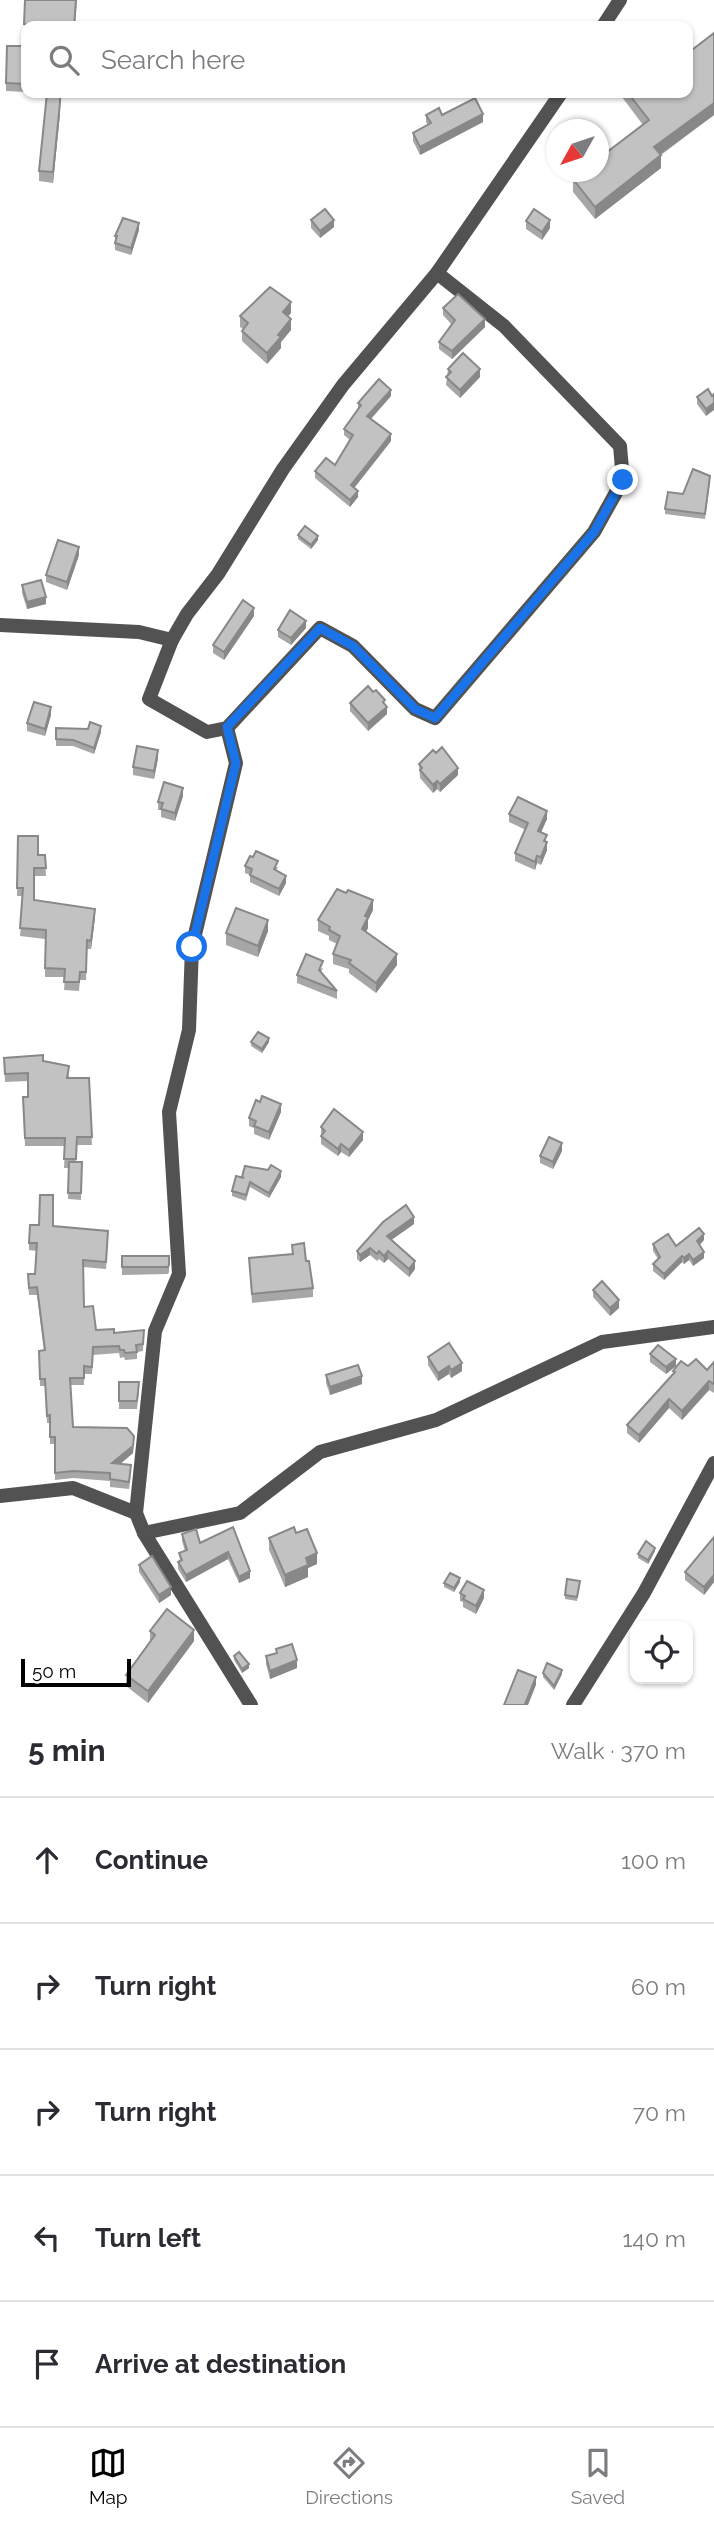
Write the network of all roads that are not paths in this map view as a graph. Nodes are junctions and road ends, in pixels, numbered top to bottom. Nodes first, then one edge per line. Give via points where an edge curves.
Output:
1 (620, 0) edge
2 (606, 21) edge
3 (558, 98) edge
4 (438, 273) junction
5 (0, 625) edge
6 (172, 640) junction
7 (227, 727) junction
8 (714, 1327) edge
9 (714, 1463) edge
10 (0, 1496) edge
11 (136, 1513) junction
12 (144, 1533) junction
13 (251, 1705) edge
14 (573, 1705) edge

1 - 2 street
3 - 4 street
4 - 6 street via 343,385
4 - 7 street via 504,326 620,446 623,480 594,532 435,718 415,709 353,646 320,628
5 - 6 street via 139,632
6 - 7 street via 149,699 207,732
7 - 11 street via 236,763 192,947 189,1030 169,1112 179,1274 155,1331
8 - 12 street via 602,1342 436,1420 320,1452 240,1513
9 - 14 street via 644,1593
10 - 11 street via 73,1488
11 - 12 street
12 - 13 street

